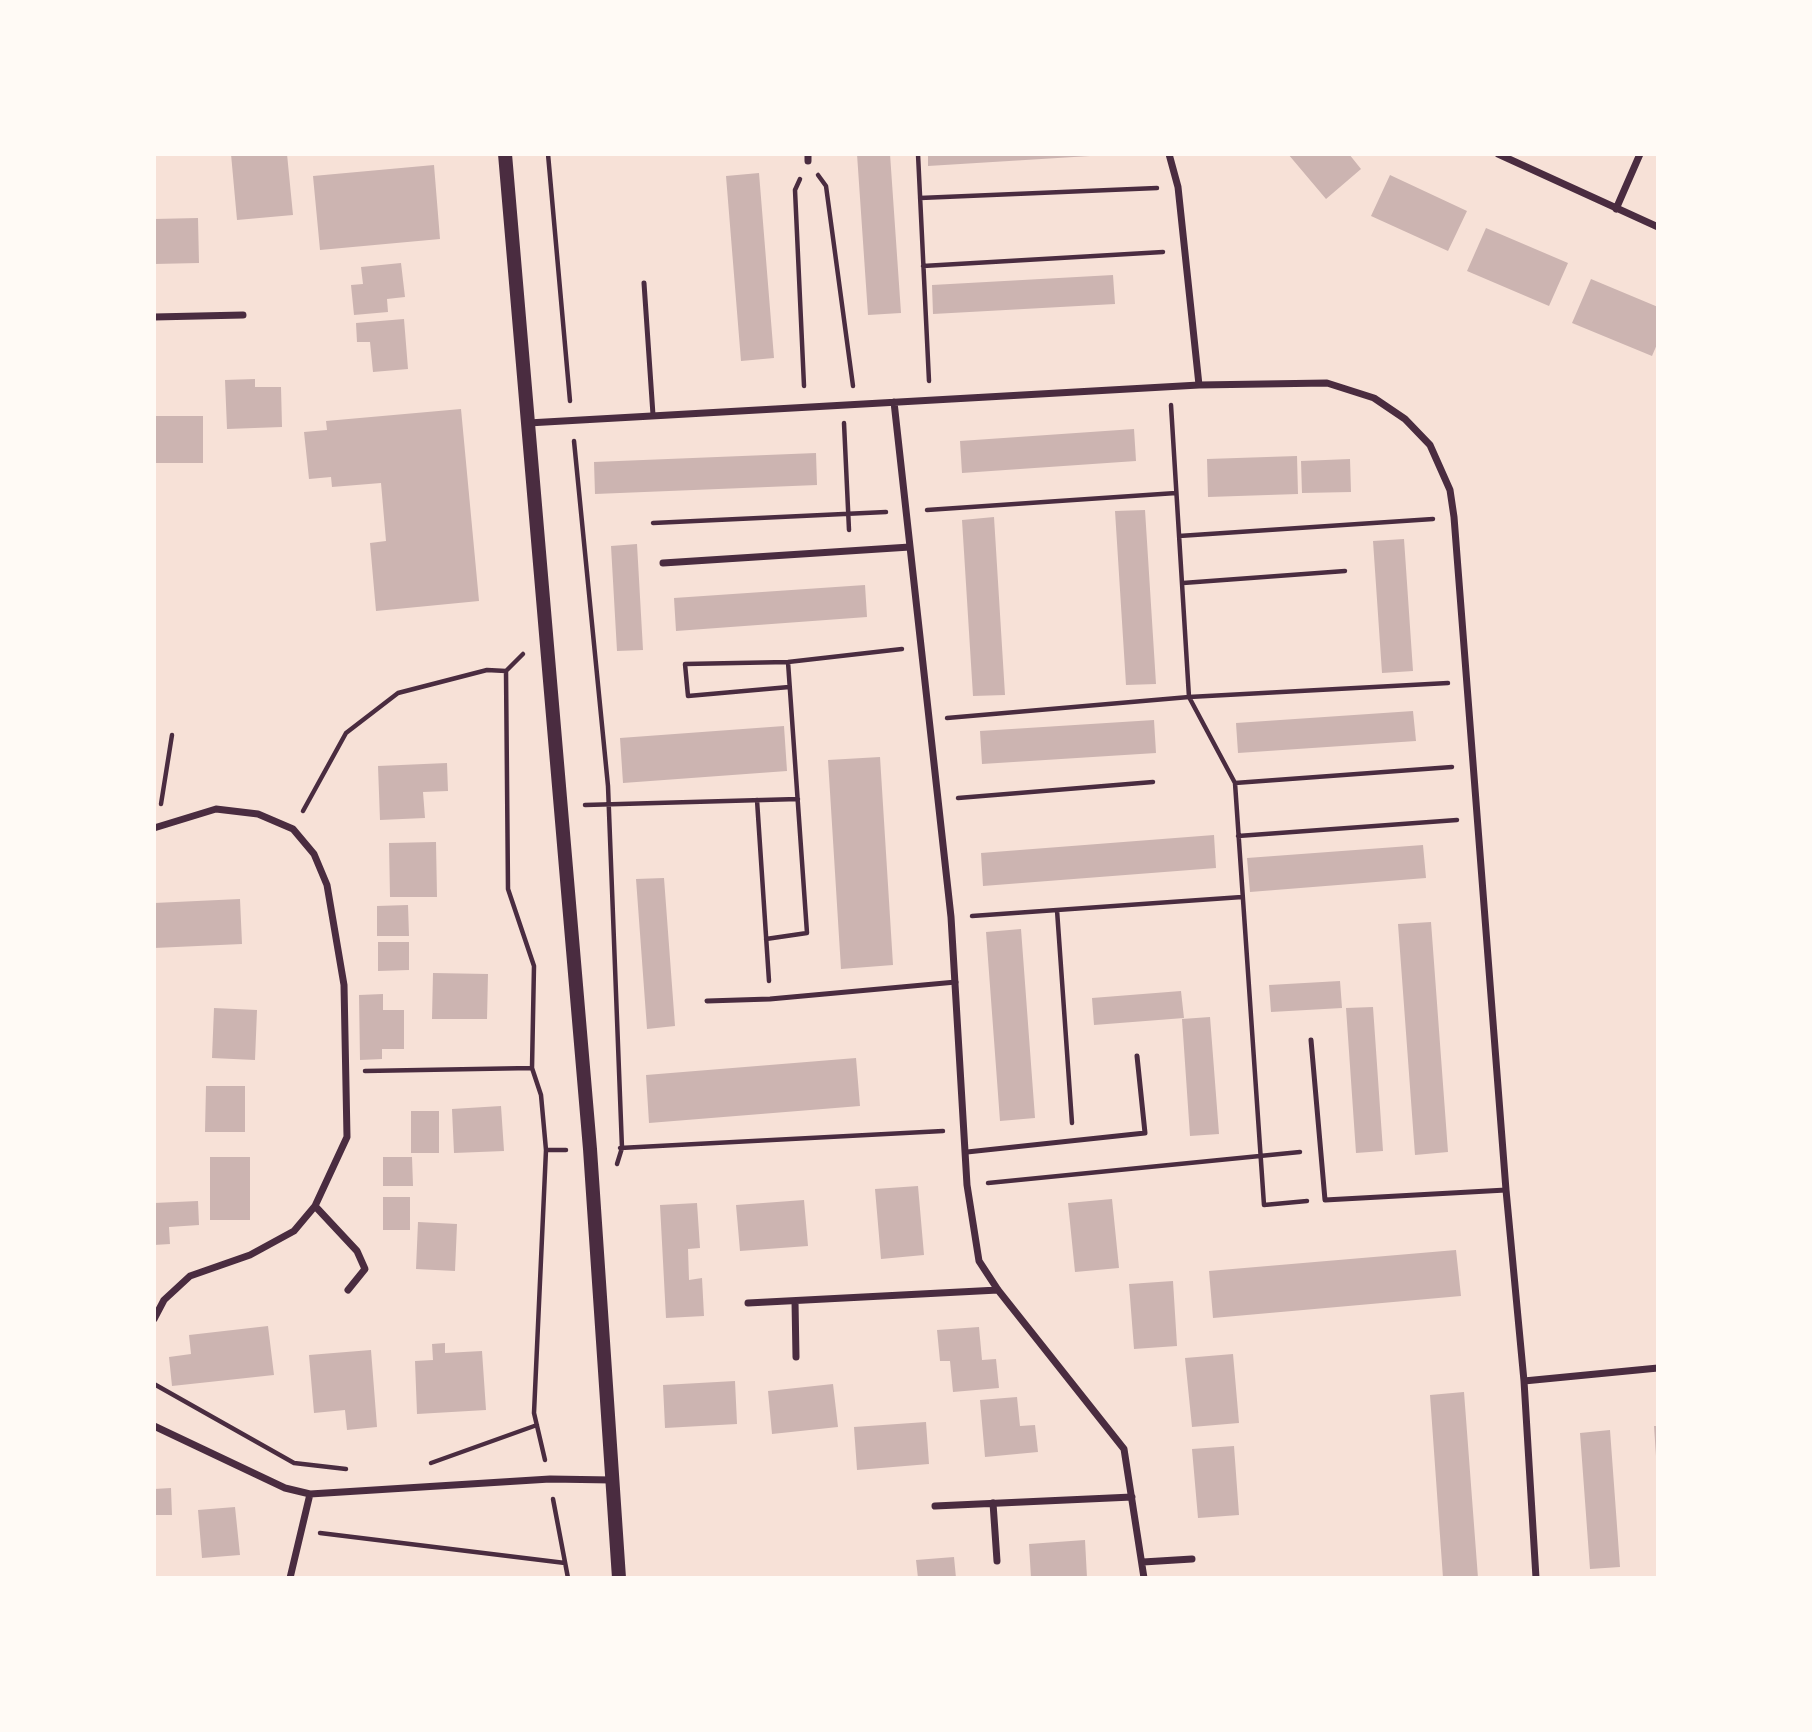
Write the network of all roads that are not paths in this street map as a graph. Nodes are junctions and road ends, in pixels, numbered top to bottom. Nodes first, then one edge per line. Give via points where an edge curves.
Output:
1 (505, 154) edge
2 (1169, 154) edge
3 (1498, 154) edge
4 (1640, 154) edge
5 (1616, 209) junction
6 (1658, 227) edge
7 (644, 283) dead end
8 (243, 315) dead end
9 (154, 317) edge
10 (1199, 385) junction
11 (894, 402) junction
12 (653, 415) junction
13 (528, 423) junction
14 (910, 547) junction
15 (663, 563) dead end
16 (156, 828) edge
17 (956, 982) junction
18 (707, 1002) dead end
19 (1311, 1040) dead end
20 (1137, 1056) dead end
21 (967, 1152) junction
22 (1506, 1190) junction
23 (315, 1206) junction
24 (348, 1290) dead end
25 (998, 1290) junction
26 (795, 1301) junction
27 (748, 1303) dead end
28 (154, 1318) edge
29 (796, 1357) dead end
30 (1658, 1368) edge
31 (1524, 1381) junction
32 (154, 1426) edge
33 (612, 1480) junction
34 (310, 1494) junction
35 (1132, 1497) junction
36 (993, 1503) junction
37 (935, 1506) dead end
38 (1192, 1559) dead end
39 (997, 1561) dead end
40 (1143, 1562) junction
41 (290, 1578) edge
42 (619, 1578) edge
43 (1144, 1578) edge
44 (1536, 1578) edge

1 - 13 main road
2 - 10 street via 1178,187
3 - 5 street
4 - 5 street
5 - 6 street
7 - 12 lane
8 - 9 street
10 - 11 street
10 - 22 street via 1327,383 1374,398 1405,419 1430,445 1450,490
11 - 12 street
11 - 14 street
12 - 13 street
13 - 33 main road via 562,806
14 - 15 street
14 - 17 street
16 - 23 street via 216,808 258,814 293,829 314,854 327,885 344,985 347,1073 347,1137
17 - 18 lane
17 - 21 street
19 - 22 lane via 1325,1200
20 - 21 lane via 1145,1133
21 - 25 street via 967,1185 979,1261
22 - 31 street
23 - 24 street via 357,1251 365,1269
23 - 28 street via 294,1231 250,1255 190,1276 164,1300
25 - 26 street
25 - 35 street via 1124,1449
26 - 27 street
26 - 29 street
30 - 31 street
31 - 44 street
32 - 34 street via 285,1488
33 - 34 street via 550,1479
33 - 42 main road
34 - 41 street
35 - 36 street
35 - 40 street
36 - 37 street
36 - 39 street
38 - 40 street
40 - 43 street

